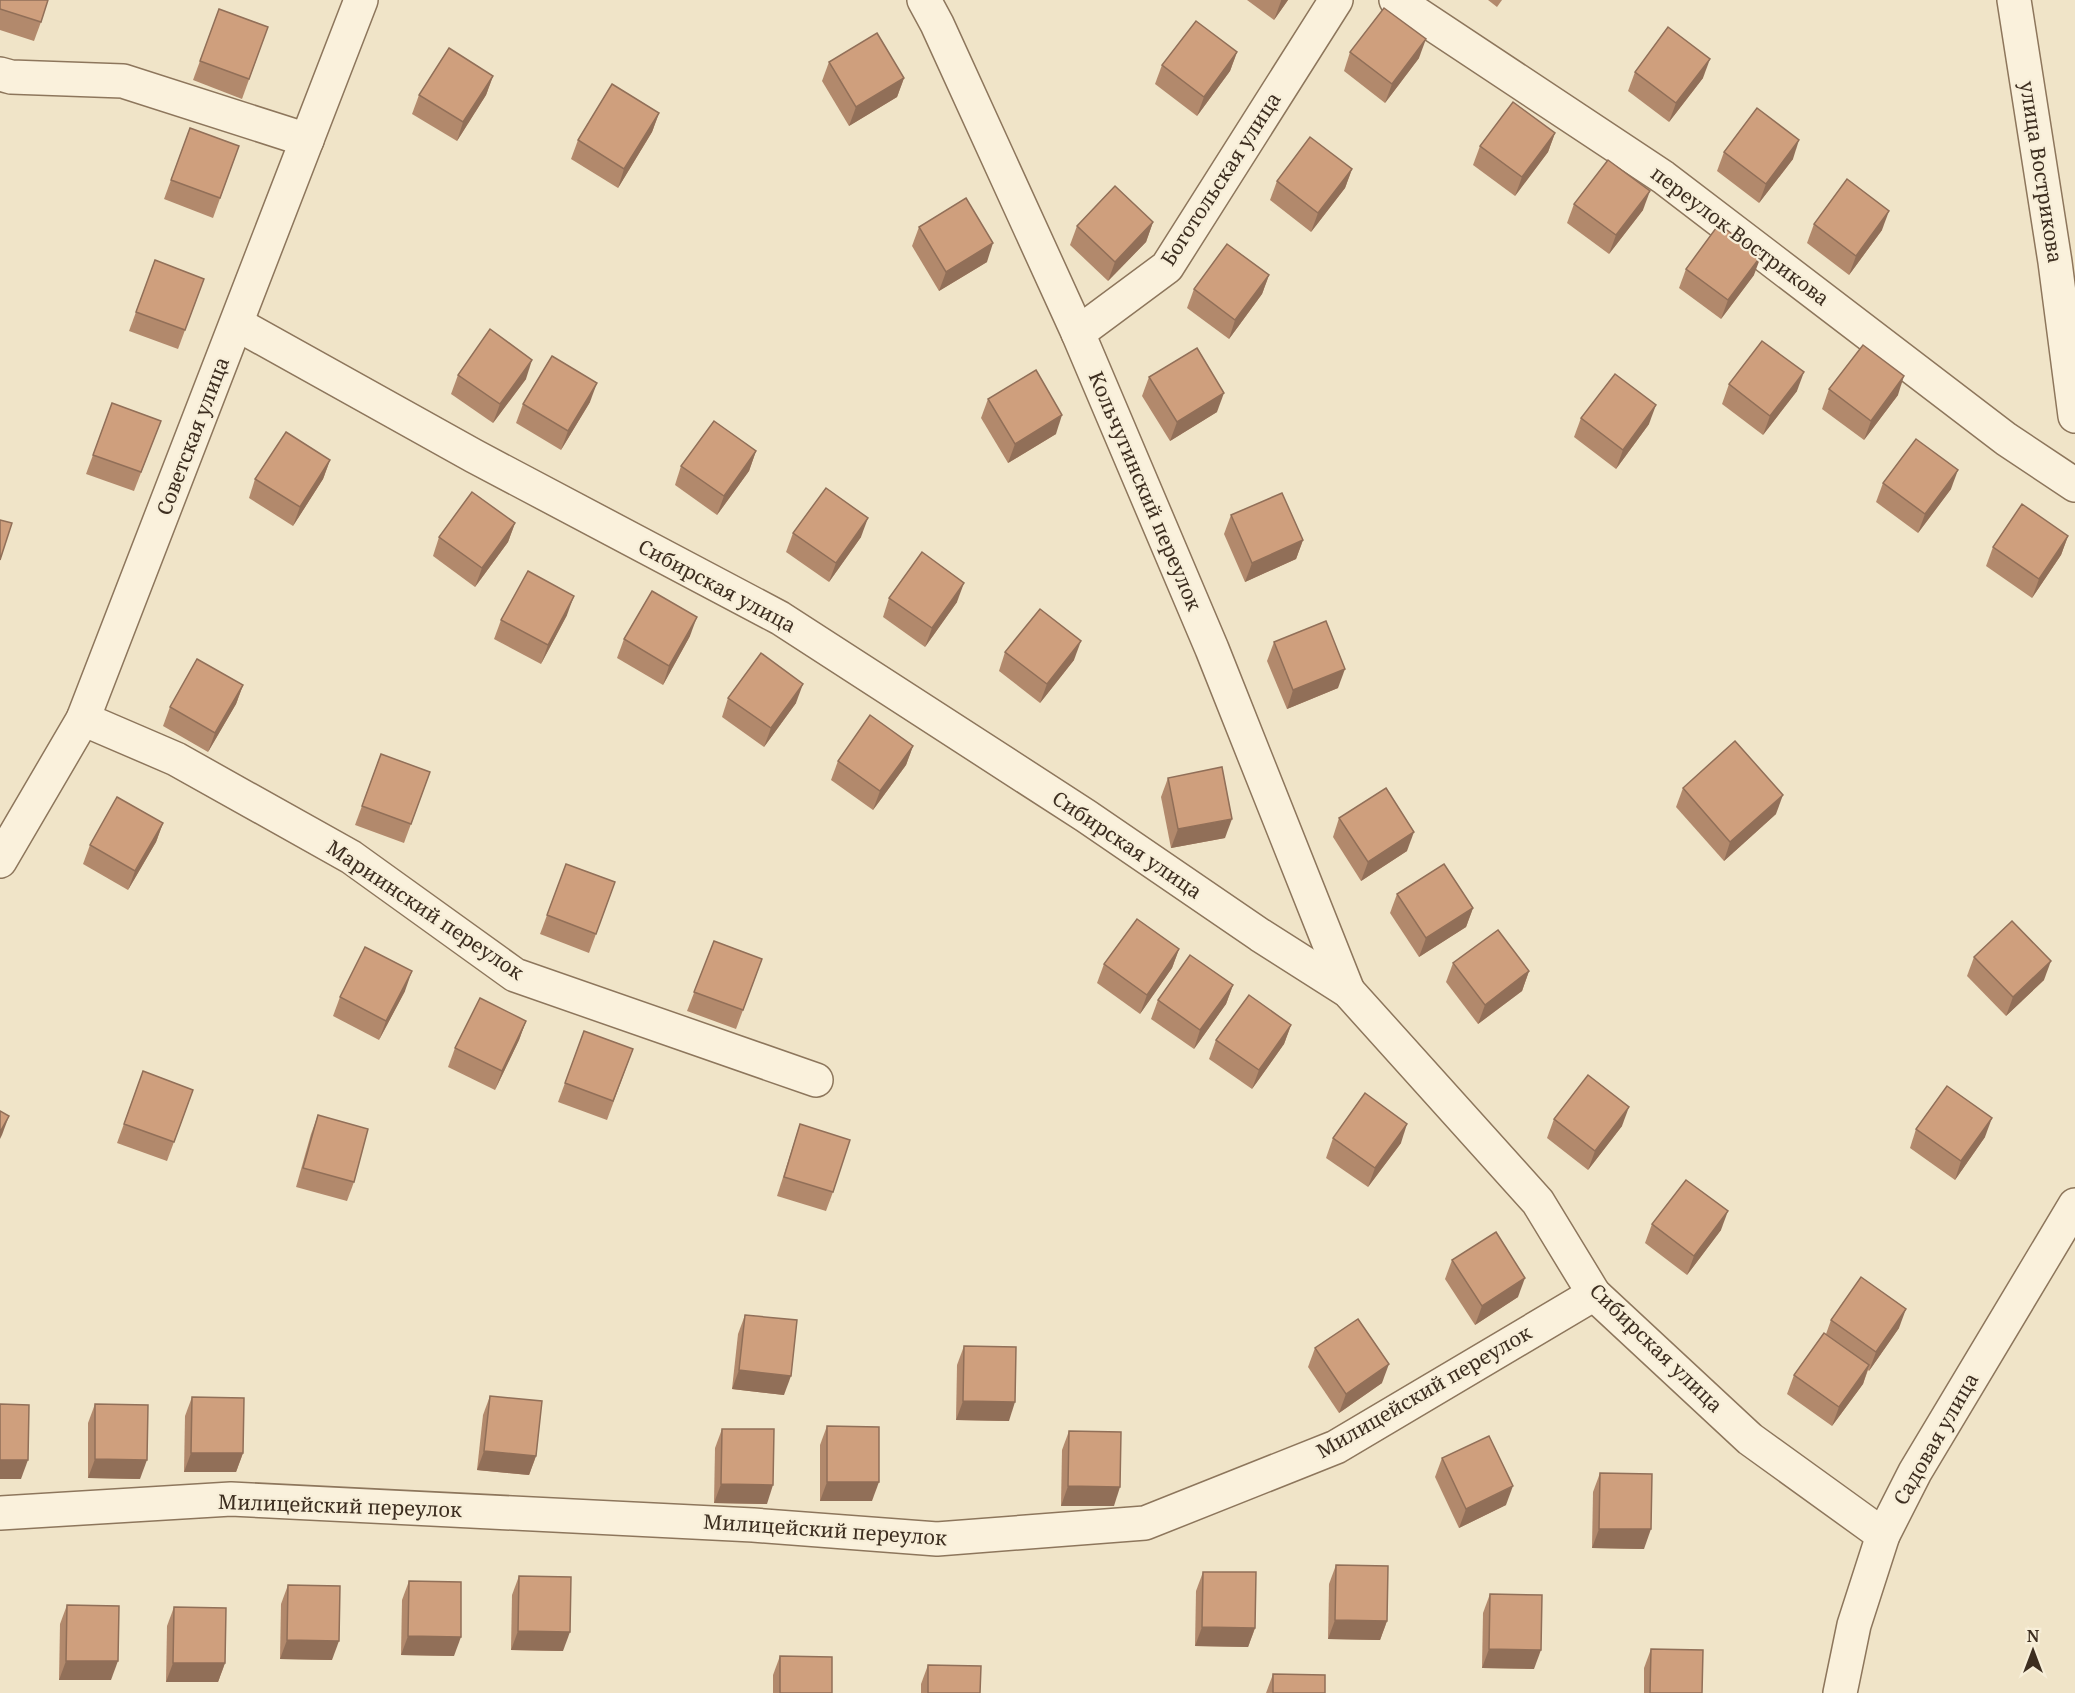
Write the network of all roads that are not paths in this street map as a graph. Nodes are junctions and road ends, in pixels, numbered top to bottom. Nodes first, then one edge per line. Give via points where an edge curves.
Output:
1 (361, 0) edge
2 (924, 0) edge
3 (1336, 0) edge
4 (1396, 0) edge
5 (2014, 0) edge
6 (0, 74) edge
7 (308, 140) junction
8 (2075, 232) edge
9 (2055, 262) junction
10 (237, 324) junction
11 (1078, 333) junction
12 (2075, 416) edge
13 (2075, 485) edge
14 (83, 718) junction
15 (0, 861) edge
16 (1348, 990) junction
17 (816, 1080) dead end
18 (2075, 1205) edge
19 (1594, 1294) junction
20 (0, 1513) edge
21 (1883, 1535) junction
22 (1840, 1693) edge

1 - 7 street, Советская улица
2 - 11 street, Кольчугинский переулок
3 - 11 street, Боготольская улица via 1167,267
4 - 13 street, переулок Вострикова via 1663,177 2006,439
5 - 9 street, улица Вострикова
6 - 7 street via 123,81
7 - 10 street, Советская улица
8 - 9 street
9 - 12 street, улица Вострикова
10 - 14 street, Советская улица
10 - 16 street, Сибирская улица via 474,456 780,618
11 - 16 street, Кольчугинский переулок via 1212,649
14 - 15 street, Советская улица
14 - 17 street, Мариинский переулок via 176,759 351,857 515,975
16 - 19 street, Сибирская улица via 1538,1202
18 - 21 street, Садовая улица via 1915,1472
19 - 20 street, Милицейский переулок via 1336,1447 1145,1523 937,1539 753,1525 231,1499
19 - 21 street, Сибирская улица via 1750,1439
21 - 22 street, Садовая улица via 1854,1625

